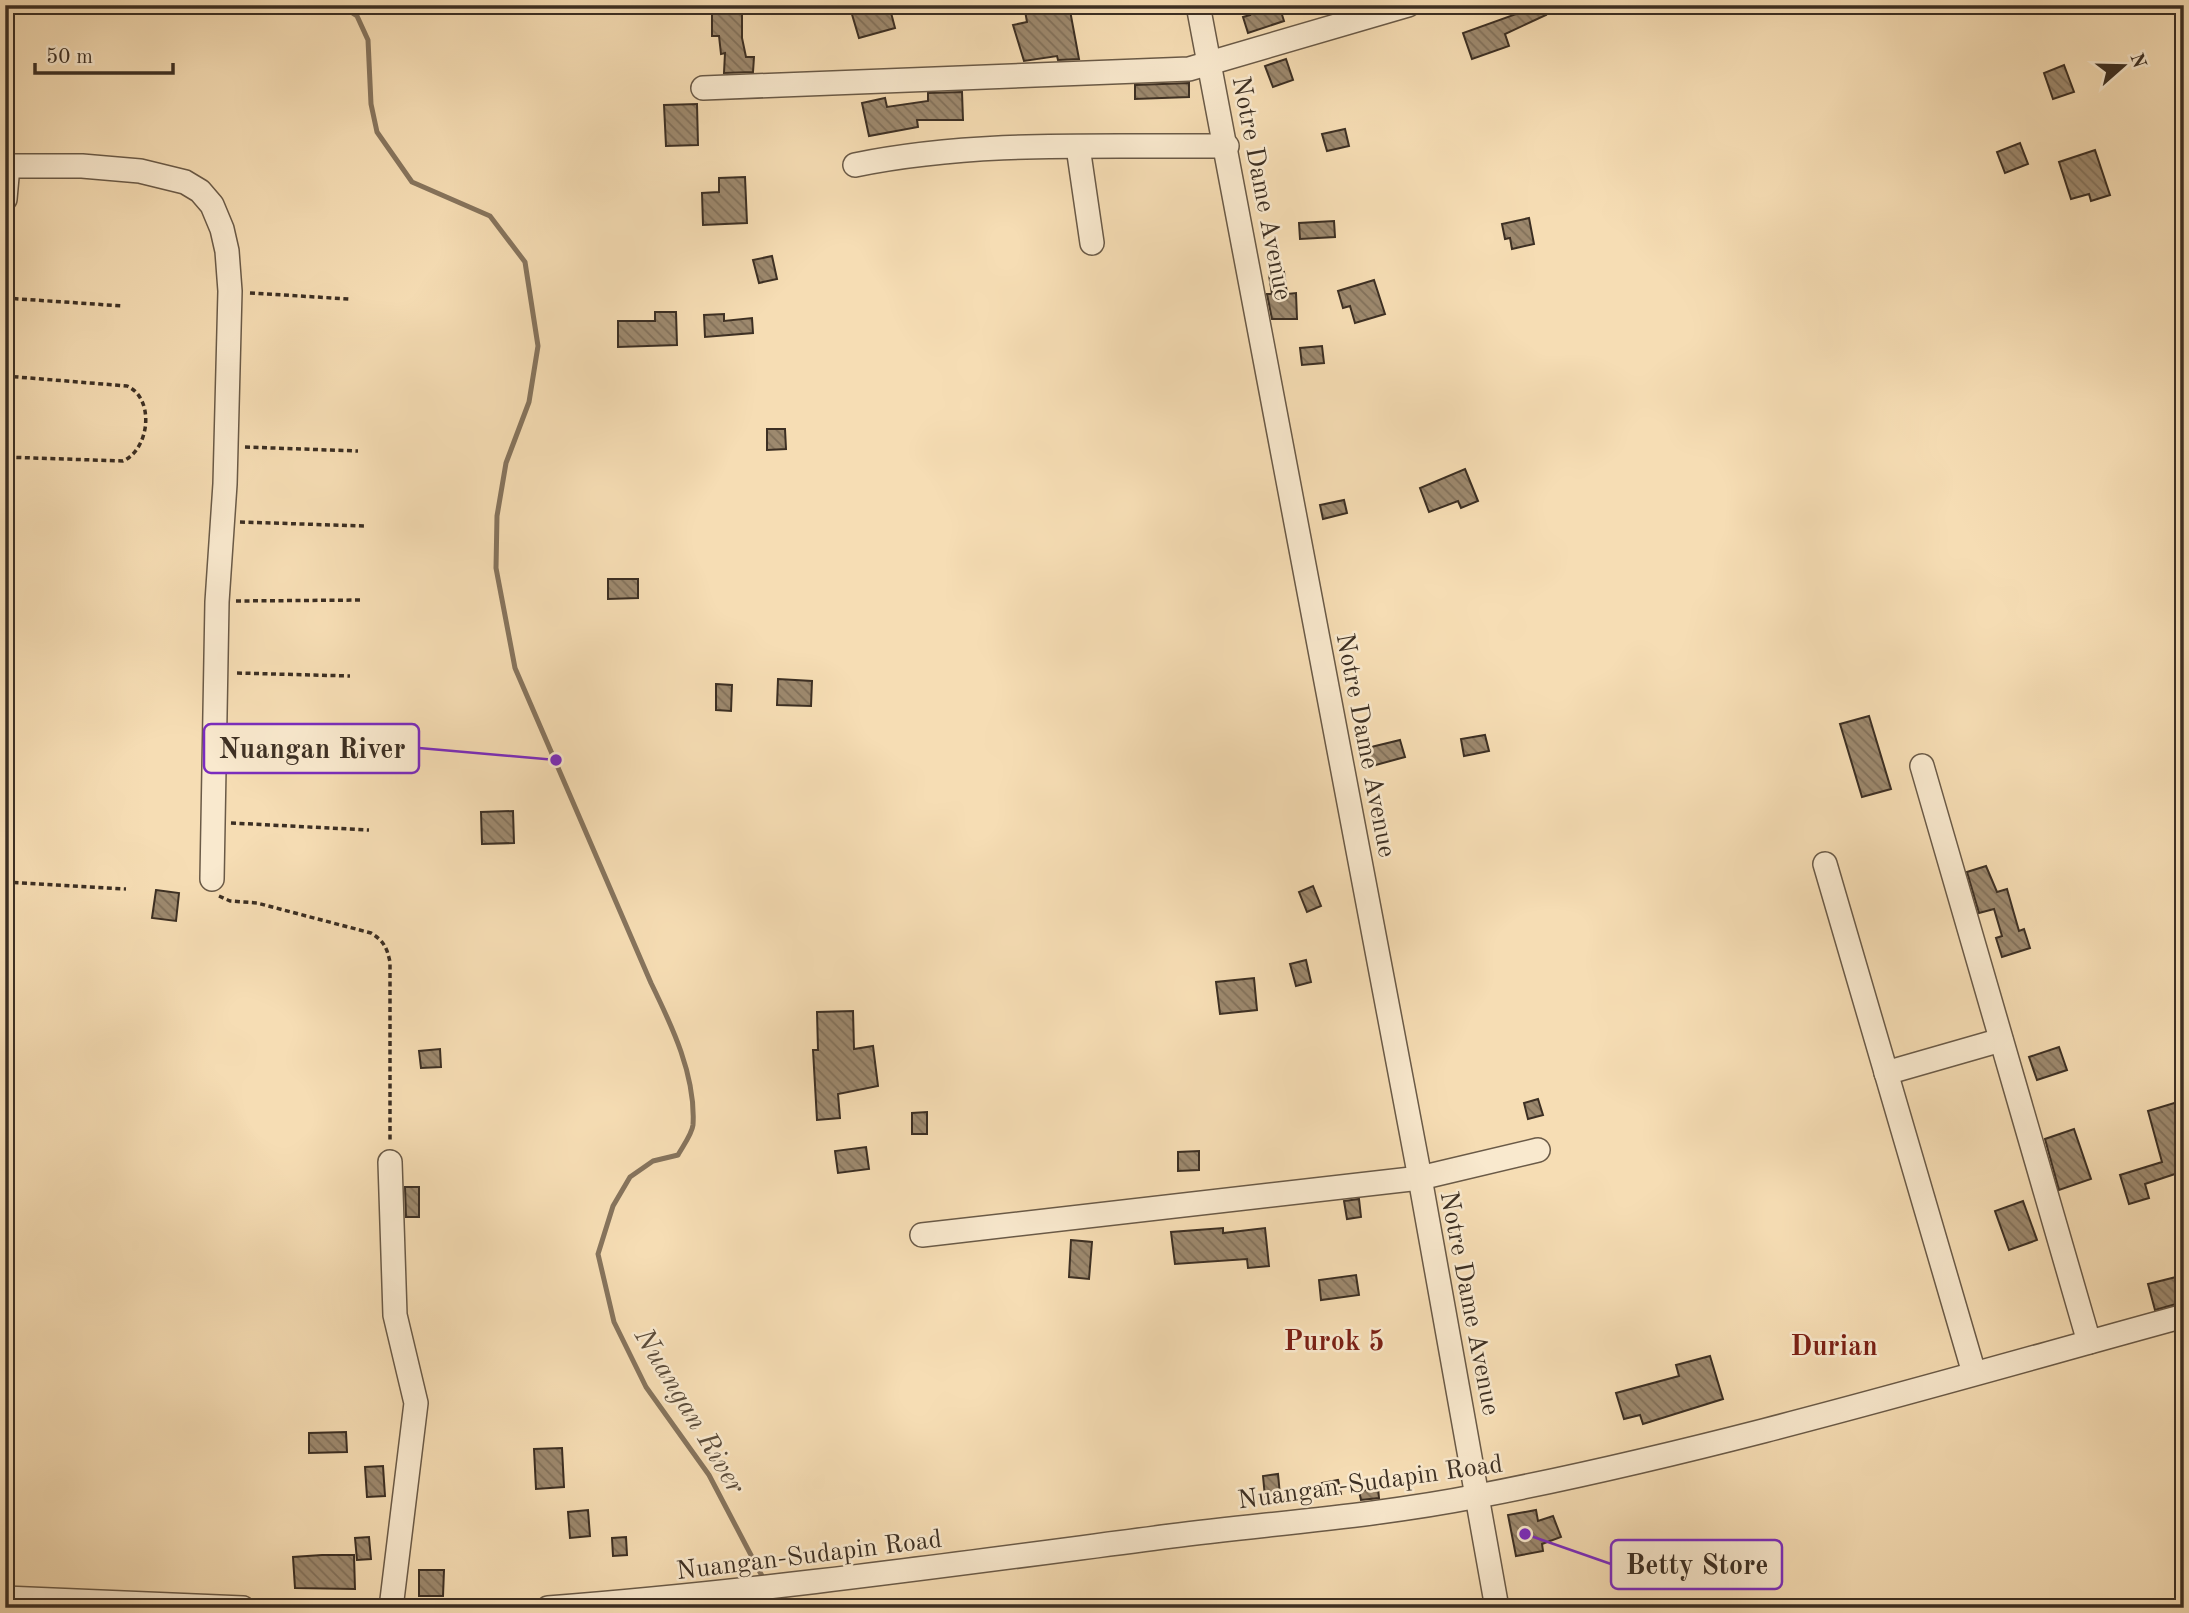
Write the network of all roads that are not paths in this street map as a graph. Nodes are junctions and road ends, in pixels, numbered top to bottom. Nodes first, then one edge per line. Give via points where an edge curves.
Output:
1 (1198, 5) edge
2 (1408, 5) edge
3 (1210, 63) junction
4 (703, 88) dead end
5 (1227, 146) junction
6 (1078, 147) junction
7 (855, 165) dead end
8 (7, 166) edge
9 (5, 199) edge
10 (1092, 243) dead end
11 (1922, 766) dead end
12 (1825, 864) dead end
13 (212, 879) road end
14 (2001, 1040) junction
15 (1886, 1073) junction
16 (1538, 1150) dead end
17 (390, 1162) road end
18 (1420, 1178) junction
19 (922, 1235) dead end
20 (2184, 1316) edge
21 (2089, 1342) junction
22 (1974, 1373) junction
23 (1479, 1496) junction
24 (5, 1598) edge
25 (243, 1608) edge
26 (391, 1608) edge
27 (548, 1608) edge
28 (1497, 1608) edge

1 - 3 street, Notre Dame Avenue
2 - 3 street
3 - 4 street via 1189,69
3 - 5 street, Notre Dame Avenue
5 - 6 street
5 - 18 street, Notre Dame Avenue
6 - 7 street via 961,149
6 - 10 street
8 - 9 street
8 - 13 street via 140,171 185,182 212,205 222,229 230,291
11 - 14 street
12 - 15 street
14 - 15 street
14 - 21 street
15 - 22 street
16 - 18 street
17 - 26 street via 395,1315 416,1403
18 - 19 street
18 - 23 street, Notre Dame Avenue
20 - 21 street, Nuangan-Sudapin Road
21 - 22 street, Nuangan-Sudapin Road
22 - 23 street, Nuangan-Sudapin Road via 1696,1447
23 - 27 street, Nuangan-Sudapin Road via 808,1584
23 - 28 street, Notre Dame Avenue
24 - 25 street

